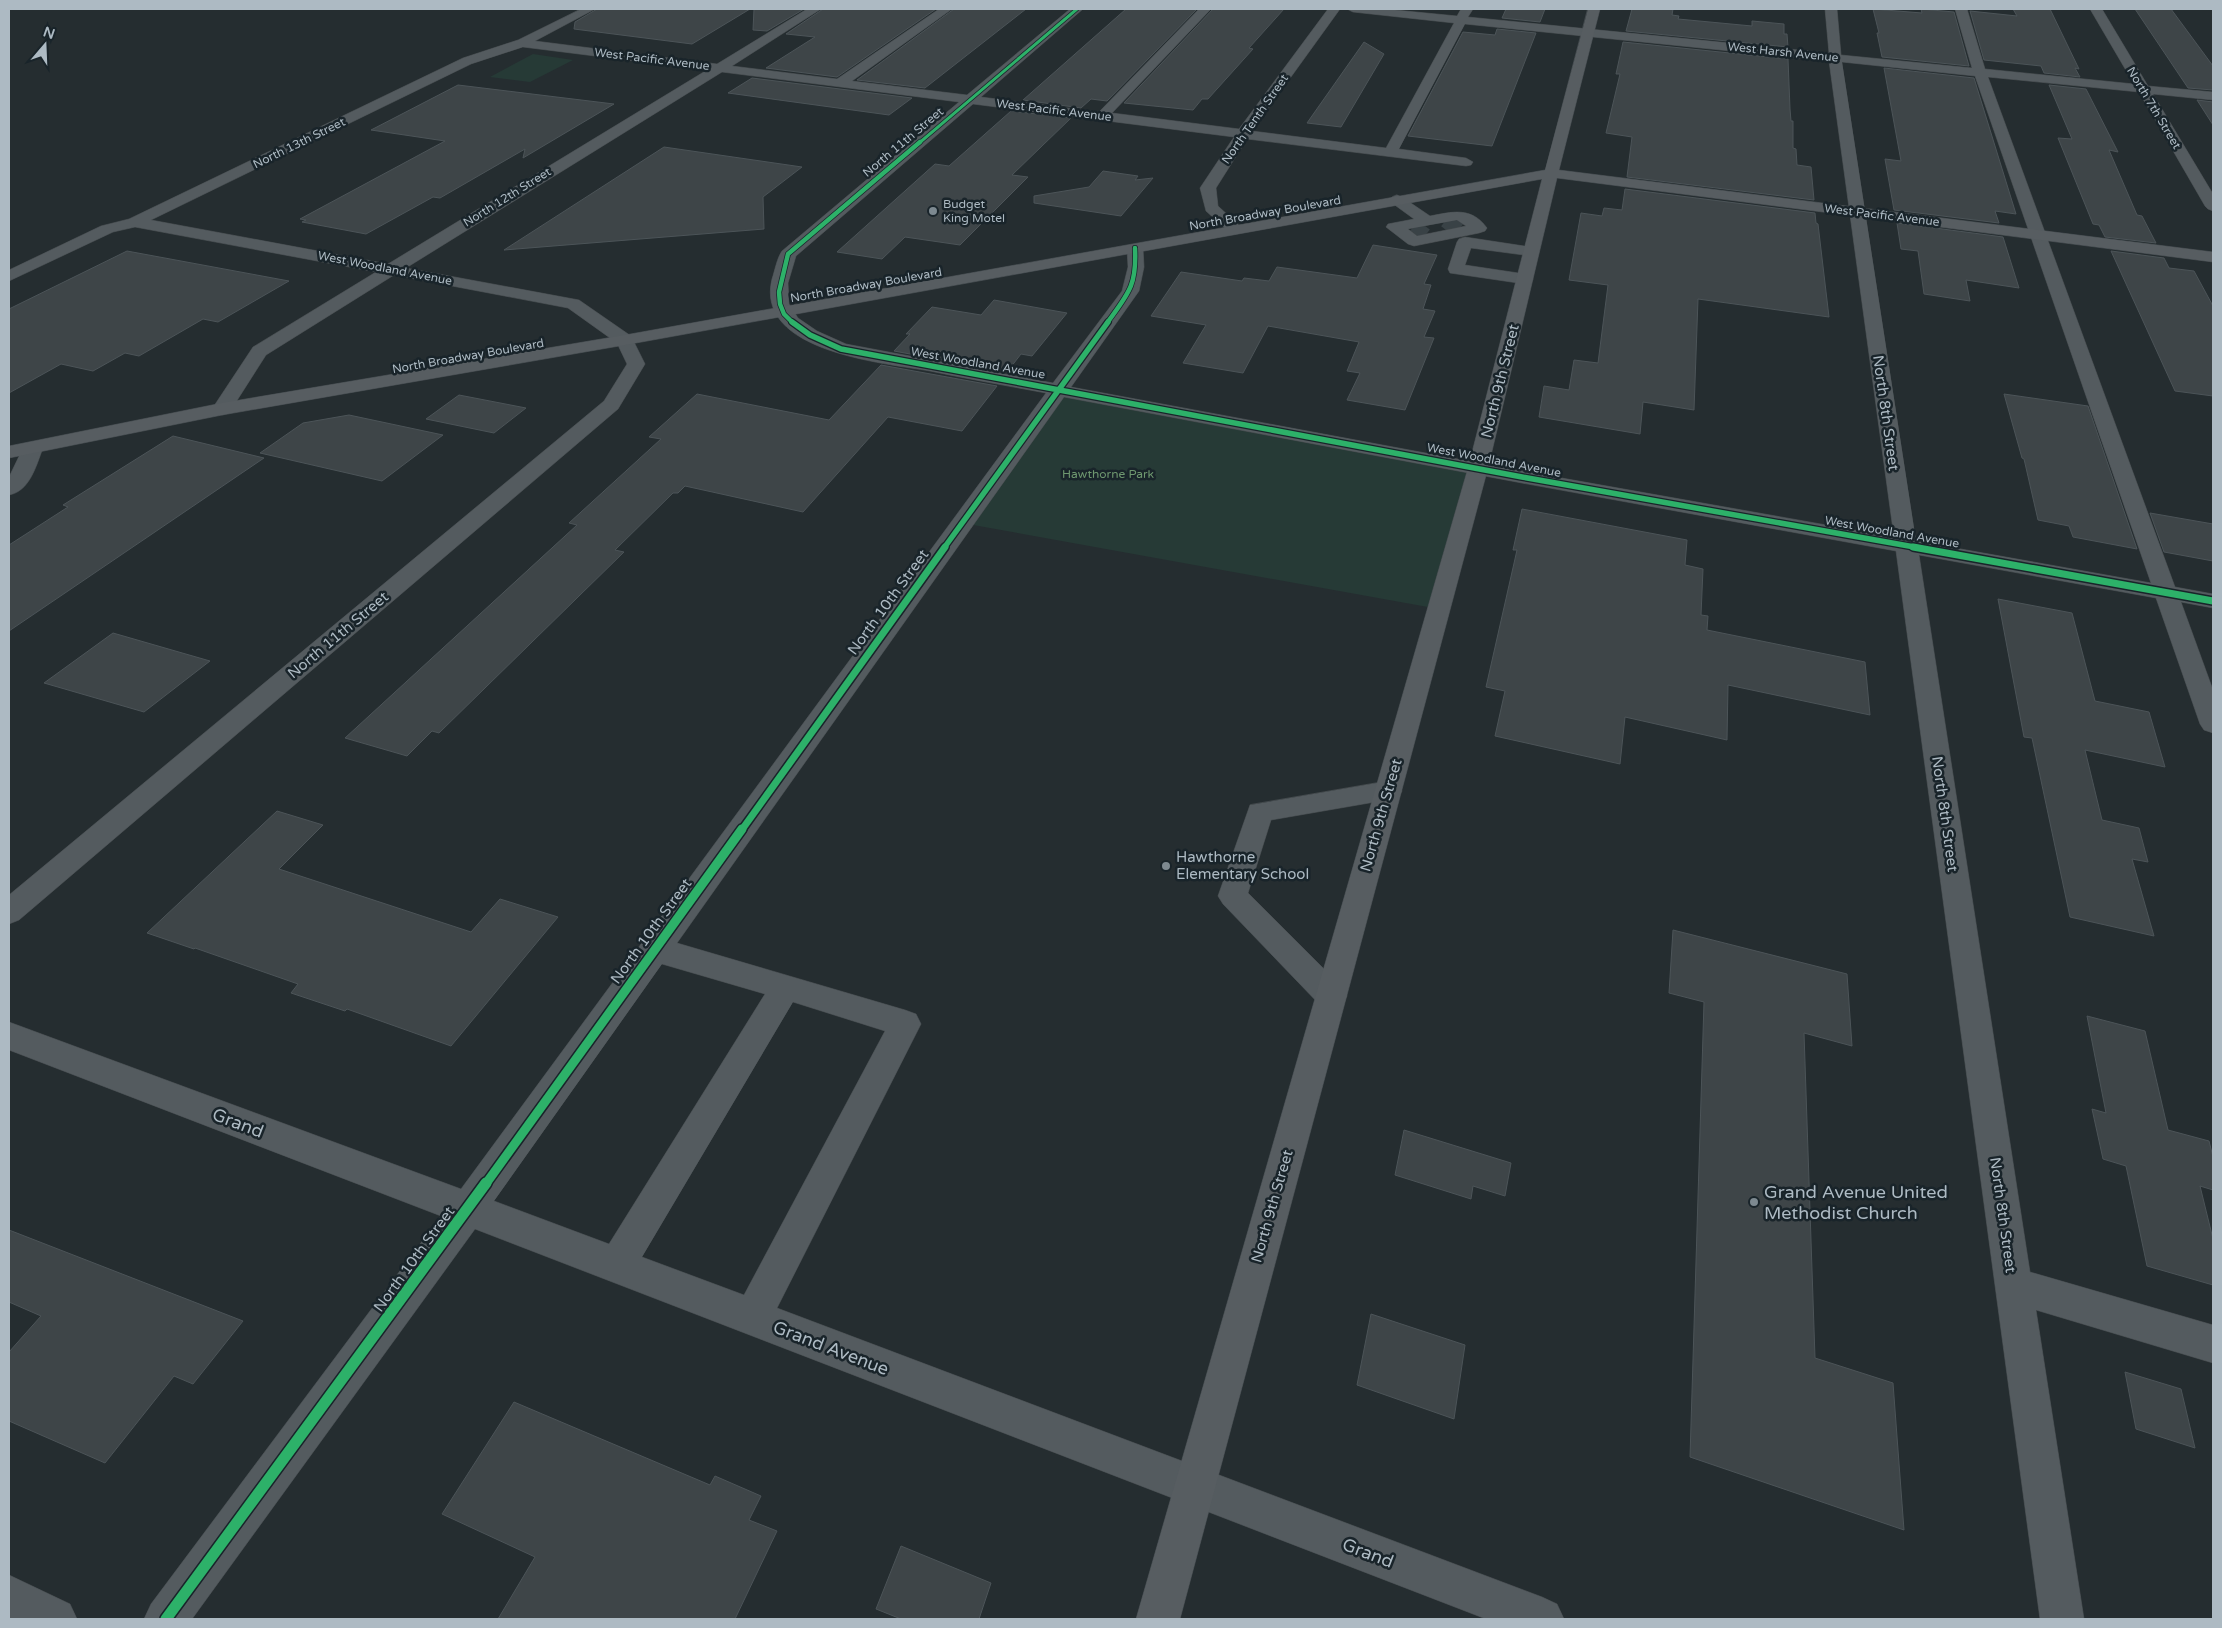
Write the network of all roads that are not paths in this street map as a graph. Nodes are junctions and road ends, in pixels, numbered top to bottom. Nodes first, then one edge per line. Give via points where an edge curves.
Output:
1 (589, 9) edge
2 (815, 9) edge
3 (946, 9) edge
4 (1078, 9) edge
5 (1205, 9) edge
6 (1334, 9) edge
7 (1353, 9) edge
8 (1594, 9) edge
9 (1831, 9) edge
10 (1961, 9) edge
11 (2096, 9) edge
12 (1464, 14) edge
13 (1587, 32) junction
14 (522, 43) junction
15 (1835, 57) junction
16 (719, 67) junction
17 (1980, 72) junction
18 (840, 83) junction
19 (2144, 89) junction
20 (2213, 96) edge
21 (970, 99) junction
22 (1102, 116) junction
23 (1243, 134) junction
24 (1390, 153) junction
25 (1466, 162) dead end
26 (1551, 173) junction
27 (1397, 200) junction
28 (2213, 206) edge
29 (1857, 212) junction
30 (135, 222) junction
31 (1235, 229) junction
32 (1454, 230) junction
33 (2037, 235) junction
34 (1135, 248) junction
35 (1531, 251) junction
36 (2213, 257) edge
37 (391, 268) junction
38 (9, 276) edge
39 (1525, 279) junction
40 (783, 311) junction
41 (625, 340) junction
42 (1058, 389) junction
43 (222, 409) junction
44 (34, 448) junction
45 (9, 452) edge
46 (1478, 468) junction
47 (9, 489) edge
48 (1906, 546) junction
49 (2166, 592) junction
50 (2213, 601) edge
51 (2213, 724) edge
52 (1388, 791) junction
53 (9, 912) edge
54 (655, 949) junction
55 (786, 987) junction
56 (1331, 996) junction
57 (9, 1036) edge
58 (467, 1210) junction
59 (617, 1265) junction
60 (2013, 1285) junction
61 (752, 1318) junction
62 (2213, 1344) edge
63 (1194, 1486) junction
64 (9, 1596) edge
65 (55, 1619) edge
66 (166, 1619) edge
67 (1158, 1619) edge
68 (1542, 1619) edge
69 (2062, 1619) edge

1 - 14 street, North 13th Street
2 - 16 street, North 12th Street
3 - 18 street
4 - 21 street, North 11th Street
5 - 22 street
6 - 23 street, North Tenth Street
7 - 12 street, West Harsh Avenue
8 - 13 main road, North 9th Street
9 - 15 street, North 8th Street
10 - 17 street
11 - 19 street, North 7th Street
12 - 13 street, West Harsh Avenue
12 - 24 street
13 - 15 street, West Harsh Avenue
13 - 26 main road, North 9th Street
14 - 16 street, West Pacific Avenue
14 - 30 street, North 13th Street via 467,61
15 - 17 street, West Harsh Avenue
15 - 29 street, North 8th Street
16 - 18 street, West Pacific Avenue
16 - 37 street, North 12th Street
17 - 19 street, West Harsh Avenue
17 - 33 street
18 - 21 street, West Pacific Avenue
19 - 20 street, West Harsh Avenue
19 - 28 street, North 7th Street
21 - 22 street, West Pacific Avenue
21 - 40 street, North 11th Street via 788,254 778,293
22 - 23 street, West Pacific Avenue
23 - 24 street, West Pacific Avenue
23 - 31 street, North Tenth Street via 1208,188 1211,208
24 - 25 street, West Pacific Avenue
26 - 27 main road, North Broadway Boulevard
26 - 29 main road, West Pacific Avenue
26 - 35 main road, North 9th Street
27 - 31 main road, North Broadway Boulevard
27 - 32 street via 1421,229
29 - 33 main road, West Pacific Avenue
29 - 48 street, North 8th Street
30 - 37 street, West Woodland Avenue
30 - 38 street, North 13th Street via 107,230
31 - 34 main road, North Broadway Boulevard
32 - 35 street
32 - 39 street via 1456,269
33 - 36 main road, West Pacific Avenue
33 - 49 street
34 - 40 main road, North Broadway Boulevard
34 - 42 street, North 10th Street via 1136,267 1130,291
35 - 39 main road, North 9th Street
37 - 41 street, West Woodland Avenue via 573,304
37 - 43 street, North 12th Street via 259,351
39 - 46 main road, North 9th Street
40 - 41 main road, North Broadway Boulevard
40 - 42 street, West Woodland Avenue via 794,326 841,349
41 - 43 main road, North Broadway Boulevard
41 - 53 street, North 11th Street via 636,364 611,405
42 - 46 street, West Woodland Avenue
42 - 54 street, North 10th Street
43 - 44 main road, North Broadway Boulevard
44 - 45 main road, North Broadway Boulevard
44 - 47 street via 21,477
46 - 48 street, West Woodland Avenue
46 - 52 main road, North 9th Street
48 - 49 street, West Woodland Avenue
48 - 60 street, North 8th Street
49 - 50 street, West Woodland Avenue
49 - 51 street
52 - 56 main road, North 9th Street
52 - 56 street via 1260,812 1233,896
54 - 55 street
54 - 58 street, North 10th Street
55 - 59 street
55 - 61 street via 905,1024
56 - 63 main road, North 9th Street
57 - 58 street, Grand
58 - 59 street, Grand Avenue
58 - 66 street, North 10th Street
59 - 61 street, Grand Avenue
60 - 62 street
60 - 69 street, North 8th Street
61 - 63 street, Grand Avenue
63 - 67 main road, North 9th Street
63 - 68 street, Grand
64 - 65 street

